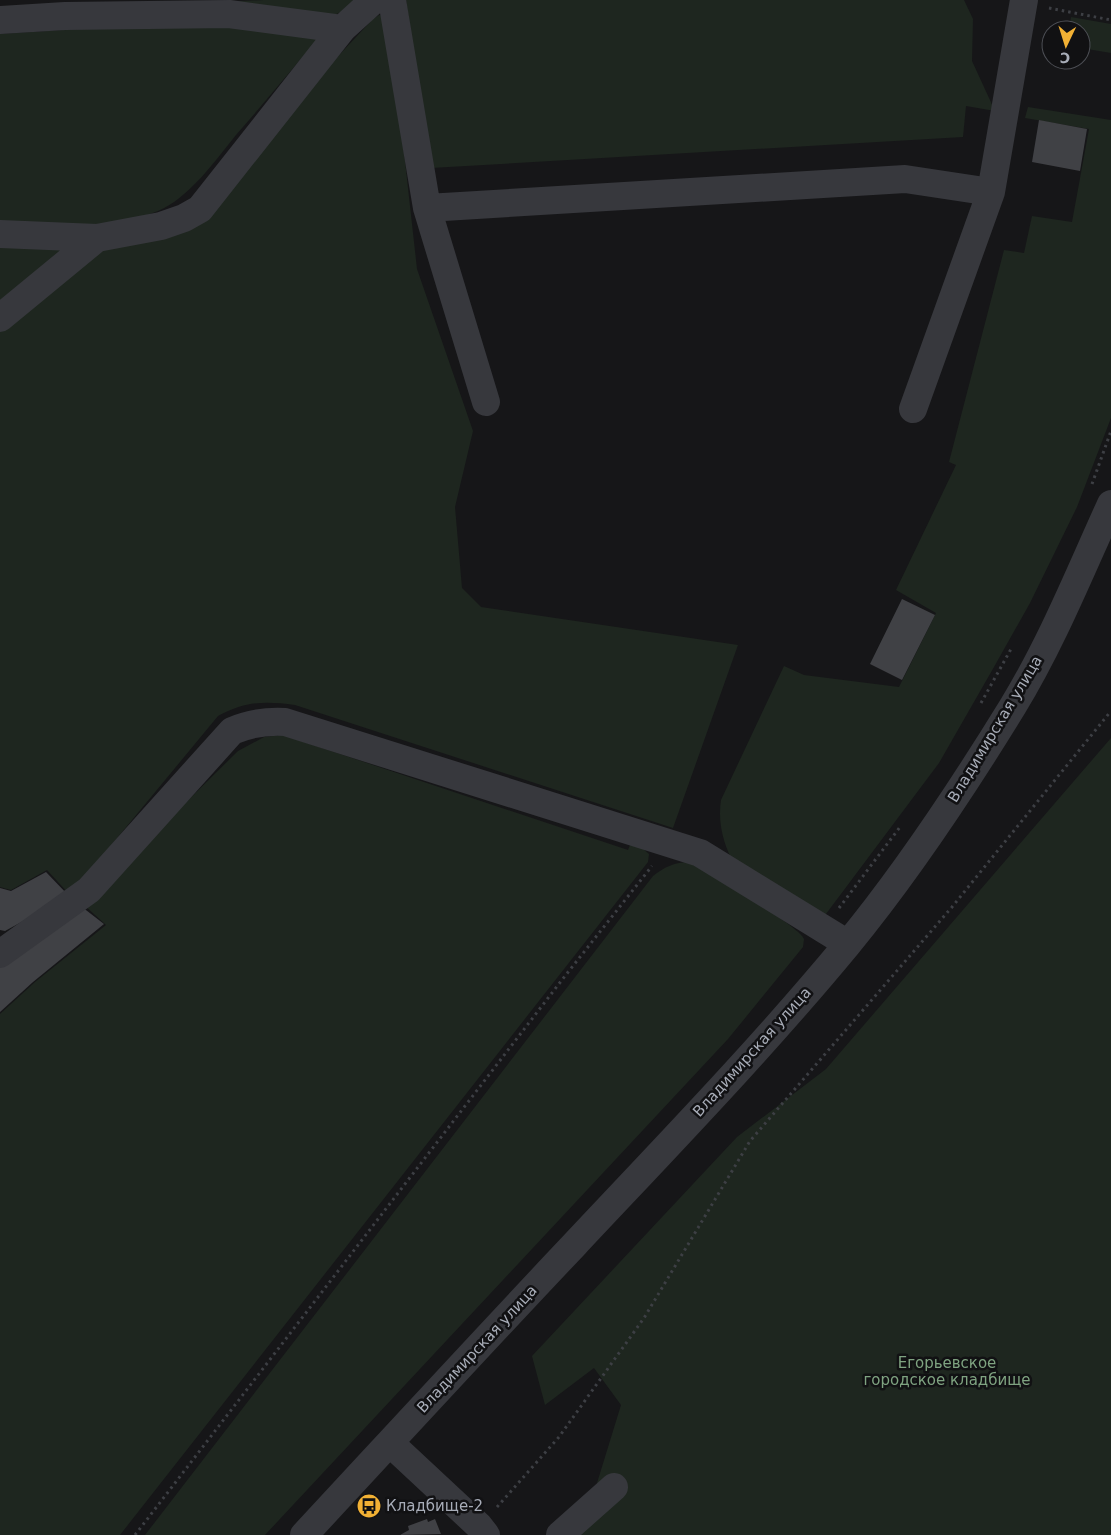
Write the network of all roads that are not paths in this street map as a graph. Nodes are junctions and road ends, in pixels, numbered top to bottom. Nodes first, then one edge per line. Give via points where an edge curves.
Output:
1 (374, 0) edge
2 (392, 0) edge
3 (1024, 2) edge
4 (0, 20) edge
5 (342, 29) junction
6 (990, 192) junction
7 (427, 208) junction
8 (0, 234) edge
9 (97, 238) junction
10 (0, 318) edge
11 (486, 402) dead end
12 (913, 409) dead end
13 (1100, 497) edge
14 (848, 944) junction
15 (0, 954) edge
16 (390, 1443) junction
17 (614, 1487) dead end
18 (483, 1531) edge
19 (304, 1535) edge
20 (560, 1535) edge

1 - 5 street
2 - 7 street
3 - 6 street
4 - 5 street via 229,14
5 - 9 street via 200,209 161,226
6 - 7 street via 904,179
6 - 12 street
7 - 11 street
8 - 9 street
9 - 10 street
13 - 14 street, Владимирская улица via 1054,631 1015,703 908,865
14 - 15 street via 700,853 285,722 272,721 232,731 89,890
14 - 16 street, Владимирская улица via 724,1085
16 - 18 street
16 - 19 street, Владимирская улица
17 - 20 street

